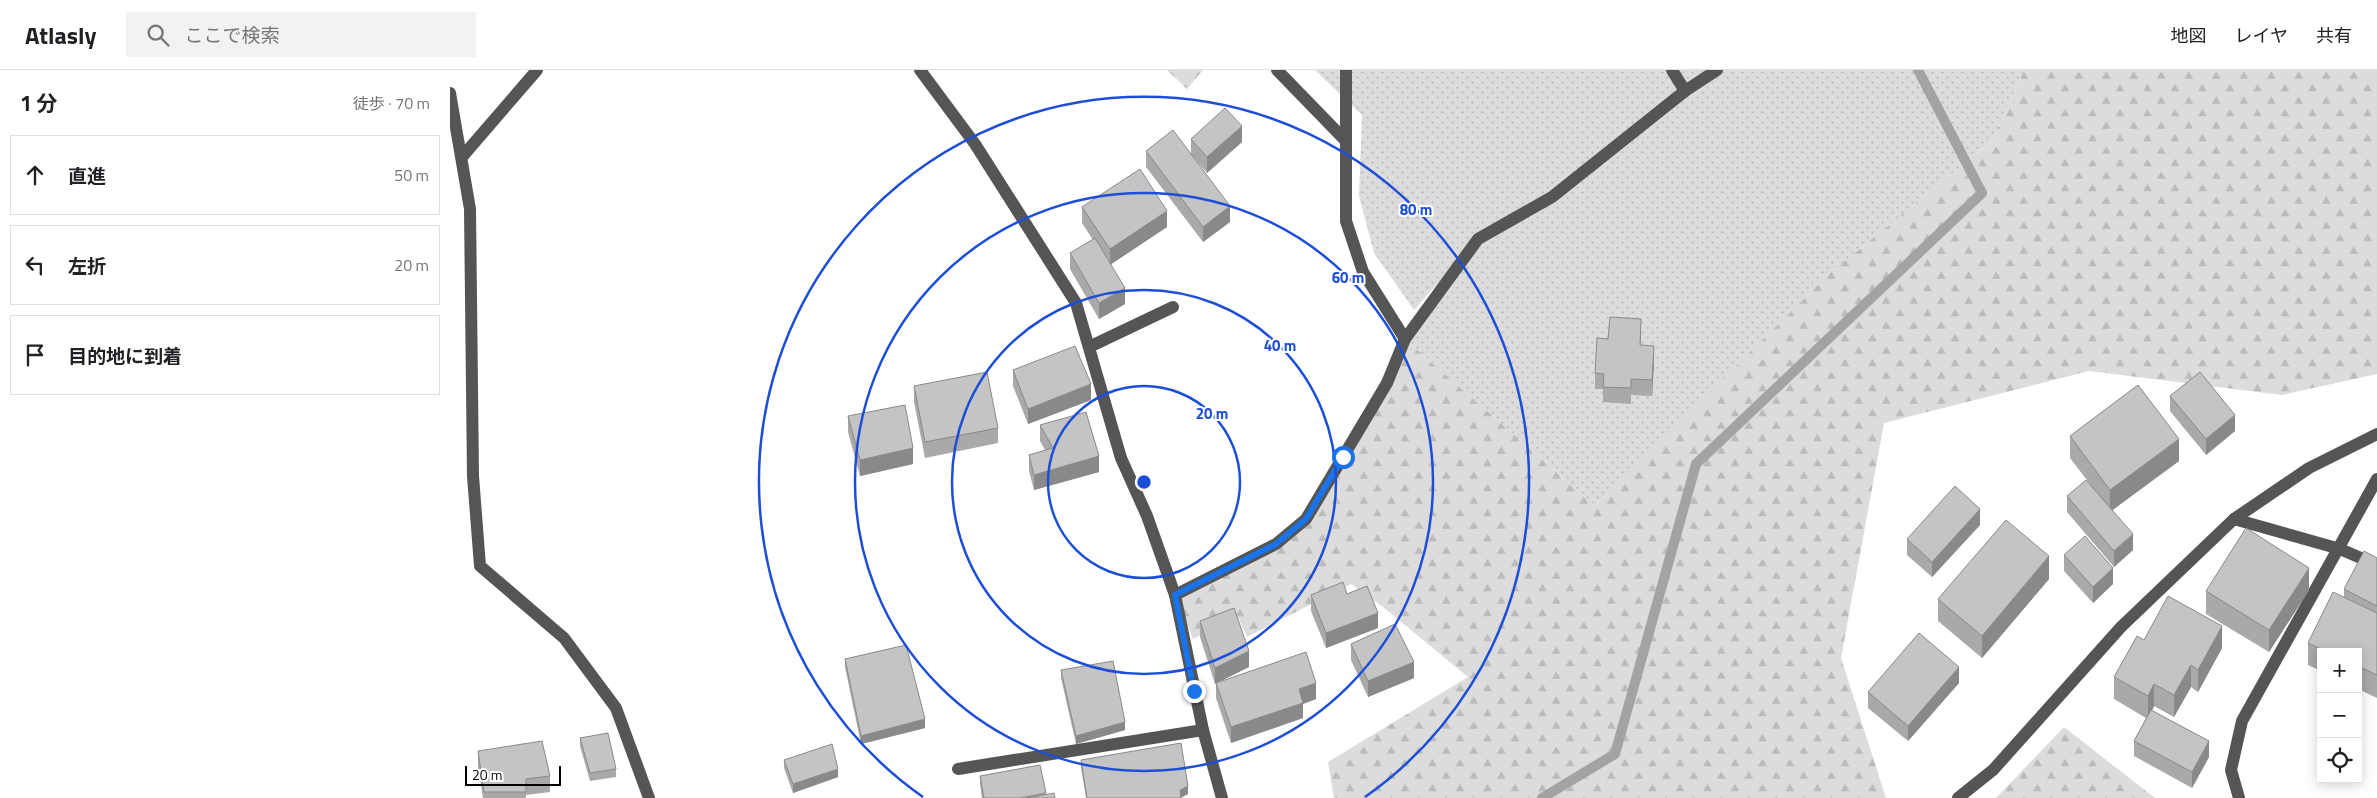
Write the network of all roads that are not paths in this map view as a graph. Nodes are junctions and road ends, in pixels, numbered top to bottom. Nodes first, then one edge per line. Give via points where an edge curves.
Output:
1 (537, 70) edge
2 (920, 70) edge
3 (1277, 70) edge
4 (1346, 70) edge
5 (1672, 70) edge
6 (1718, 70) edge
7 (1685, 91) junction
8 (450, 93) edge
9 (1345, 140) junction
10 (462, 157) junction
11 (1173, 306) dead end
12 (1405, 339) junction
13 (1089, 347) junction
14 (2377, 434) edge
15 (2377, 479) edge
16 (2234, 519) junction
17 (2340, 549) junction
18 (2377, 565) edge
19 (1175, 595) junction
20 (1203, 730) junction
21 (958, 769) dead end
22 (649, 798) edge
23 (1222, 798) edge
24 (1958, 798) edge
25 (2240, 798) edge

1 - 10 street
2 - 13 street via 975,144 1076,303
3 - 9 street
4 - 9 street
5 - 7 street
6 - 7 street
7 - 12 street via 1552,197 1478,239
8 - 10 street
9 - 12 street via 1346,221 1363,272
10 - 22 street via 470,208 473,476 480,566 564,638 616,708
11 - 13 street
12 - 19 street via 1386,383 1306,519 1276,544
13 - 19 street via 1122,458
14 - 16 street via 2309,468
15 - 17 street
16 - 17 street
16 - 24 street via 2121,626 1993,770
17 - 18 street
17 - 25 street via 2284,641 2242,721 2231,770
19 - 20 street
20 - 21 street
20 - 23 street

